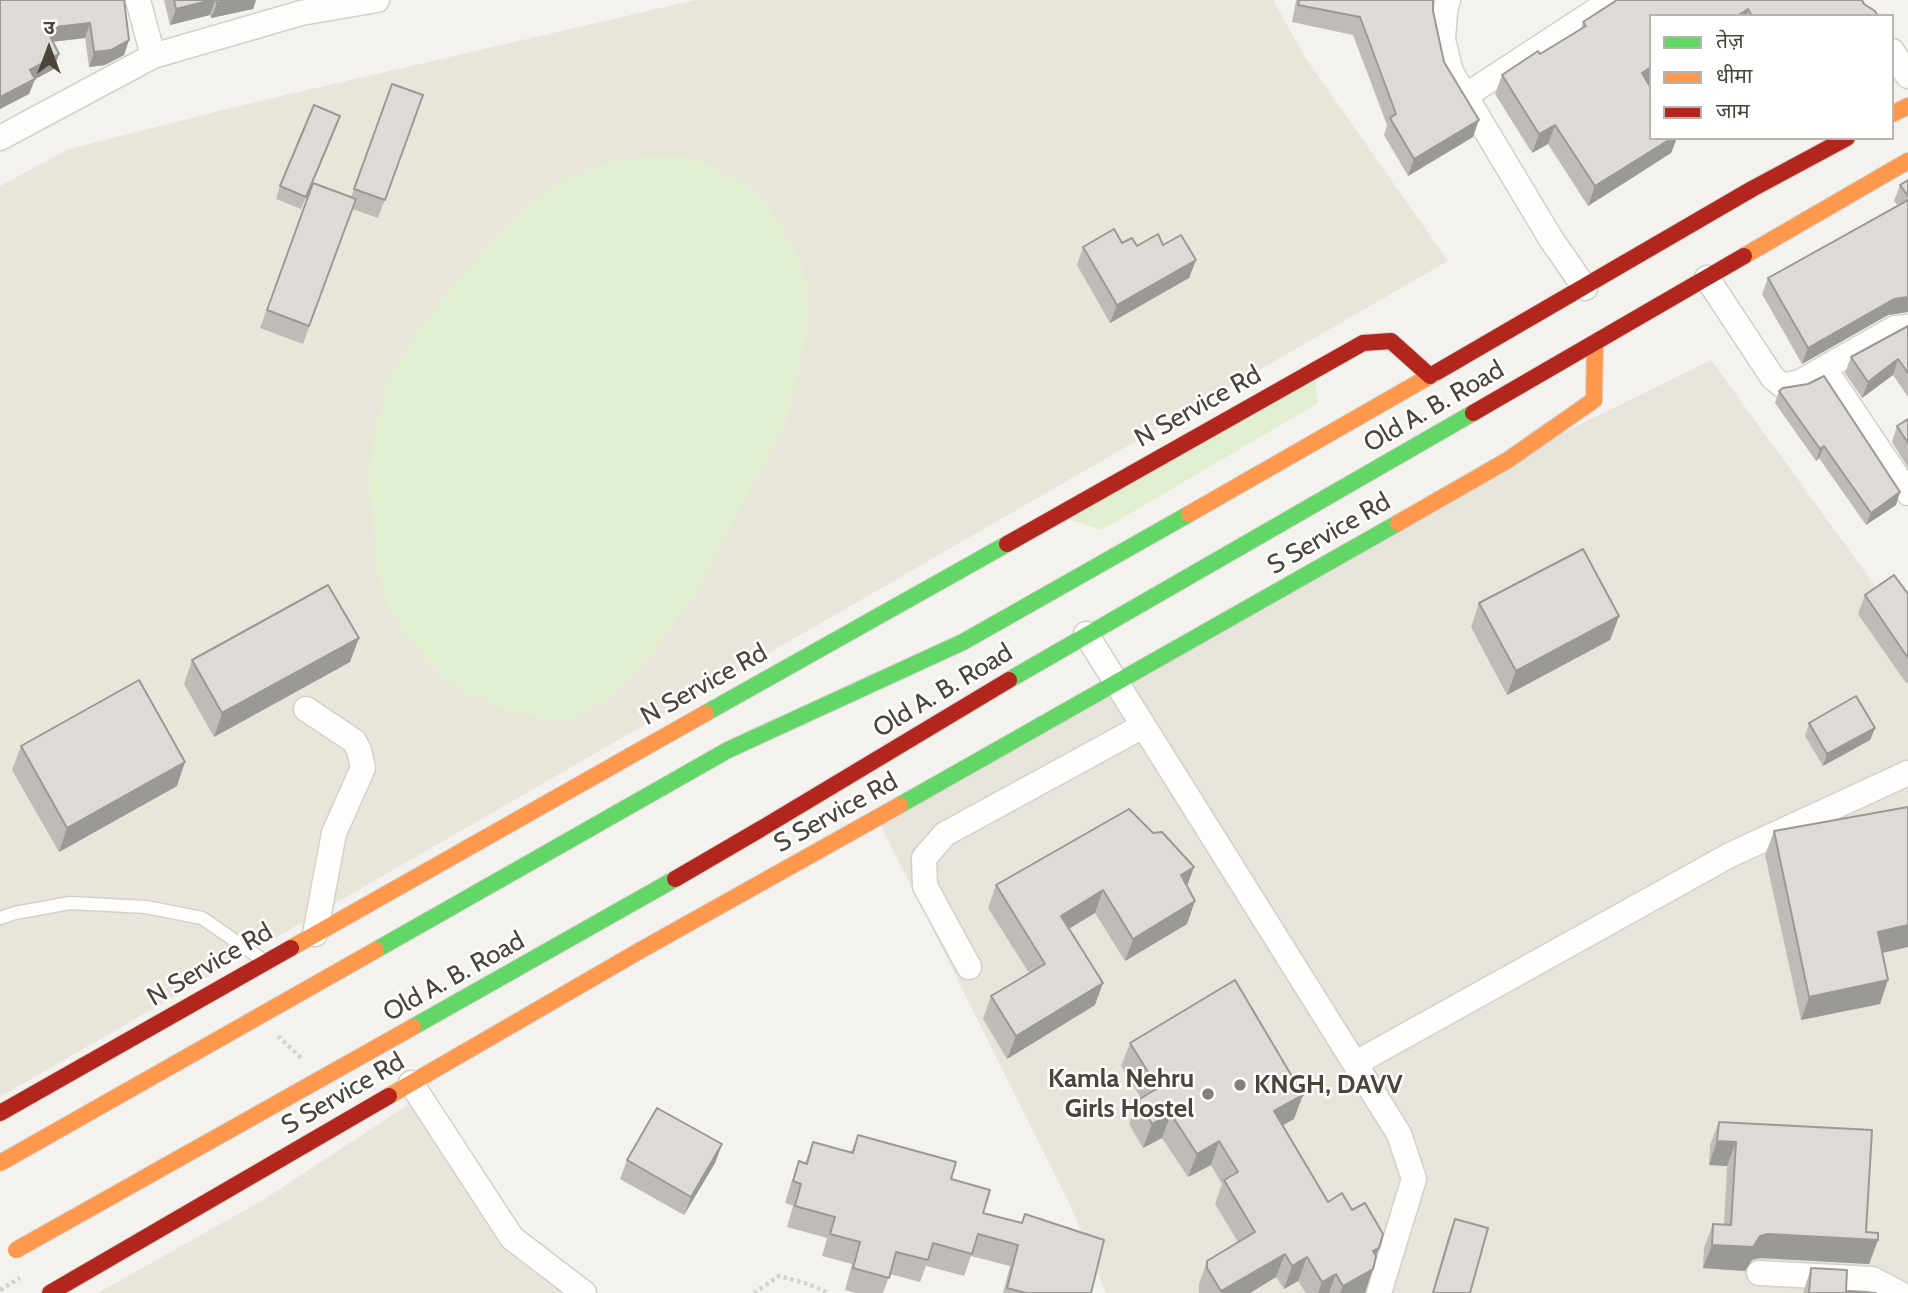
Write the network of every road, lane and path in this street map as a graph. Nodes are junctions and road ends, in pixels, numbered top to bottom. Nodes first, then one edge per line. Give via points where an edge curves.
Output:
1 (138, 0) edge
2 (377, 0) edge
3 (1448, 0) edge
4 (1612, 0) edge
5 (1894, 54) edge
6 (153, 56) junction
7 (1908, 76) edge
8 (1465, 96) junction
9 (0, 138) edge
10 (1843, 140) edge
11 (1908, 161) edge
12 (1707, 278) junction
13 (1585, 288) junction
14 (1908, 327) edge
15 (1595, 343) junction
16 (1824, 368) junction
17 (1430, 376) junction
18 (1908, 493) edge
19 (1086, 634) junction
20 (1116, 684) junction
21 (306, 709) dead end
22 (1143, 726) junction
23 (1908, 773) edge
24 (0, 918) edge
25 (315, 934) junction
26 (266, 962) junction
27 (969, 967) dead end
28 (278, 1035) dead end
29 (302, 1059) dead end
30 (1356, 1063) junction
31 (411, 1083) junction
32 (0, 1113) edge
33 (0, 1163) edge
34 (0, 1259) edge
35 (1759, 1273) dead end
36 (50, 1293) edge
37 (584, 1293) edge
38 (754, 1293) edge
39 (829, 1293) edge
40 (1379, 1293) edge
41 (1899, 1293) edge

1 - 6 street
2 - 6 street via 301,13
3 - 8 street via 1443,40 1451,72
4 - 8 street
5 - 7 street
6 - 9 street
8 - 13 street
10 - 13 main road, Old A. B. Road
11 - 12 main road, Old A. B. Road
12 - 15 main road, Old A. B. Road
12 - 16 street via 1773,379 1783,386
13 - 17 main road, Old A. B. Road
14 - 16 street via 1895,328
15 - 19 main road, Old A. B. Road
15 - 20 main road, S Service Rd via 1594,400 1508,460
16 - 18 street
17 - 25 main road, N Service Rd via 1391,341 1363,343
17 - 33 main road, Old A. B. Road, bridge via 963,642 728,750
19 - 20 street
19 - 34 main road, Old A. B. Road, bridge via 599,923
20 - 22 street
20 - 31 main road, S Service Rd
21 - 25 street via 354,741 363,768 334,833
22 - 27 street via 945,834 924,858 925,886
22 - 30 street
23 - 30 street via 1730,855
24 - 26 lane via 70,903 146,907 202,918
25 - 26 main road, N Service Rd
26 - 32 main road, N Service Rd
28 - 29 path
30 - 40 street via 1399,1134 1414,1179
31 - 36 main road, S Service Rd
31 - 37 street via 512,1238
35 - 41 street via 1872,1279
38 - 39 path via 779,1276

